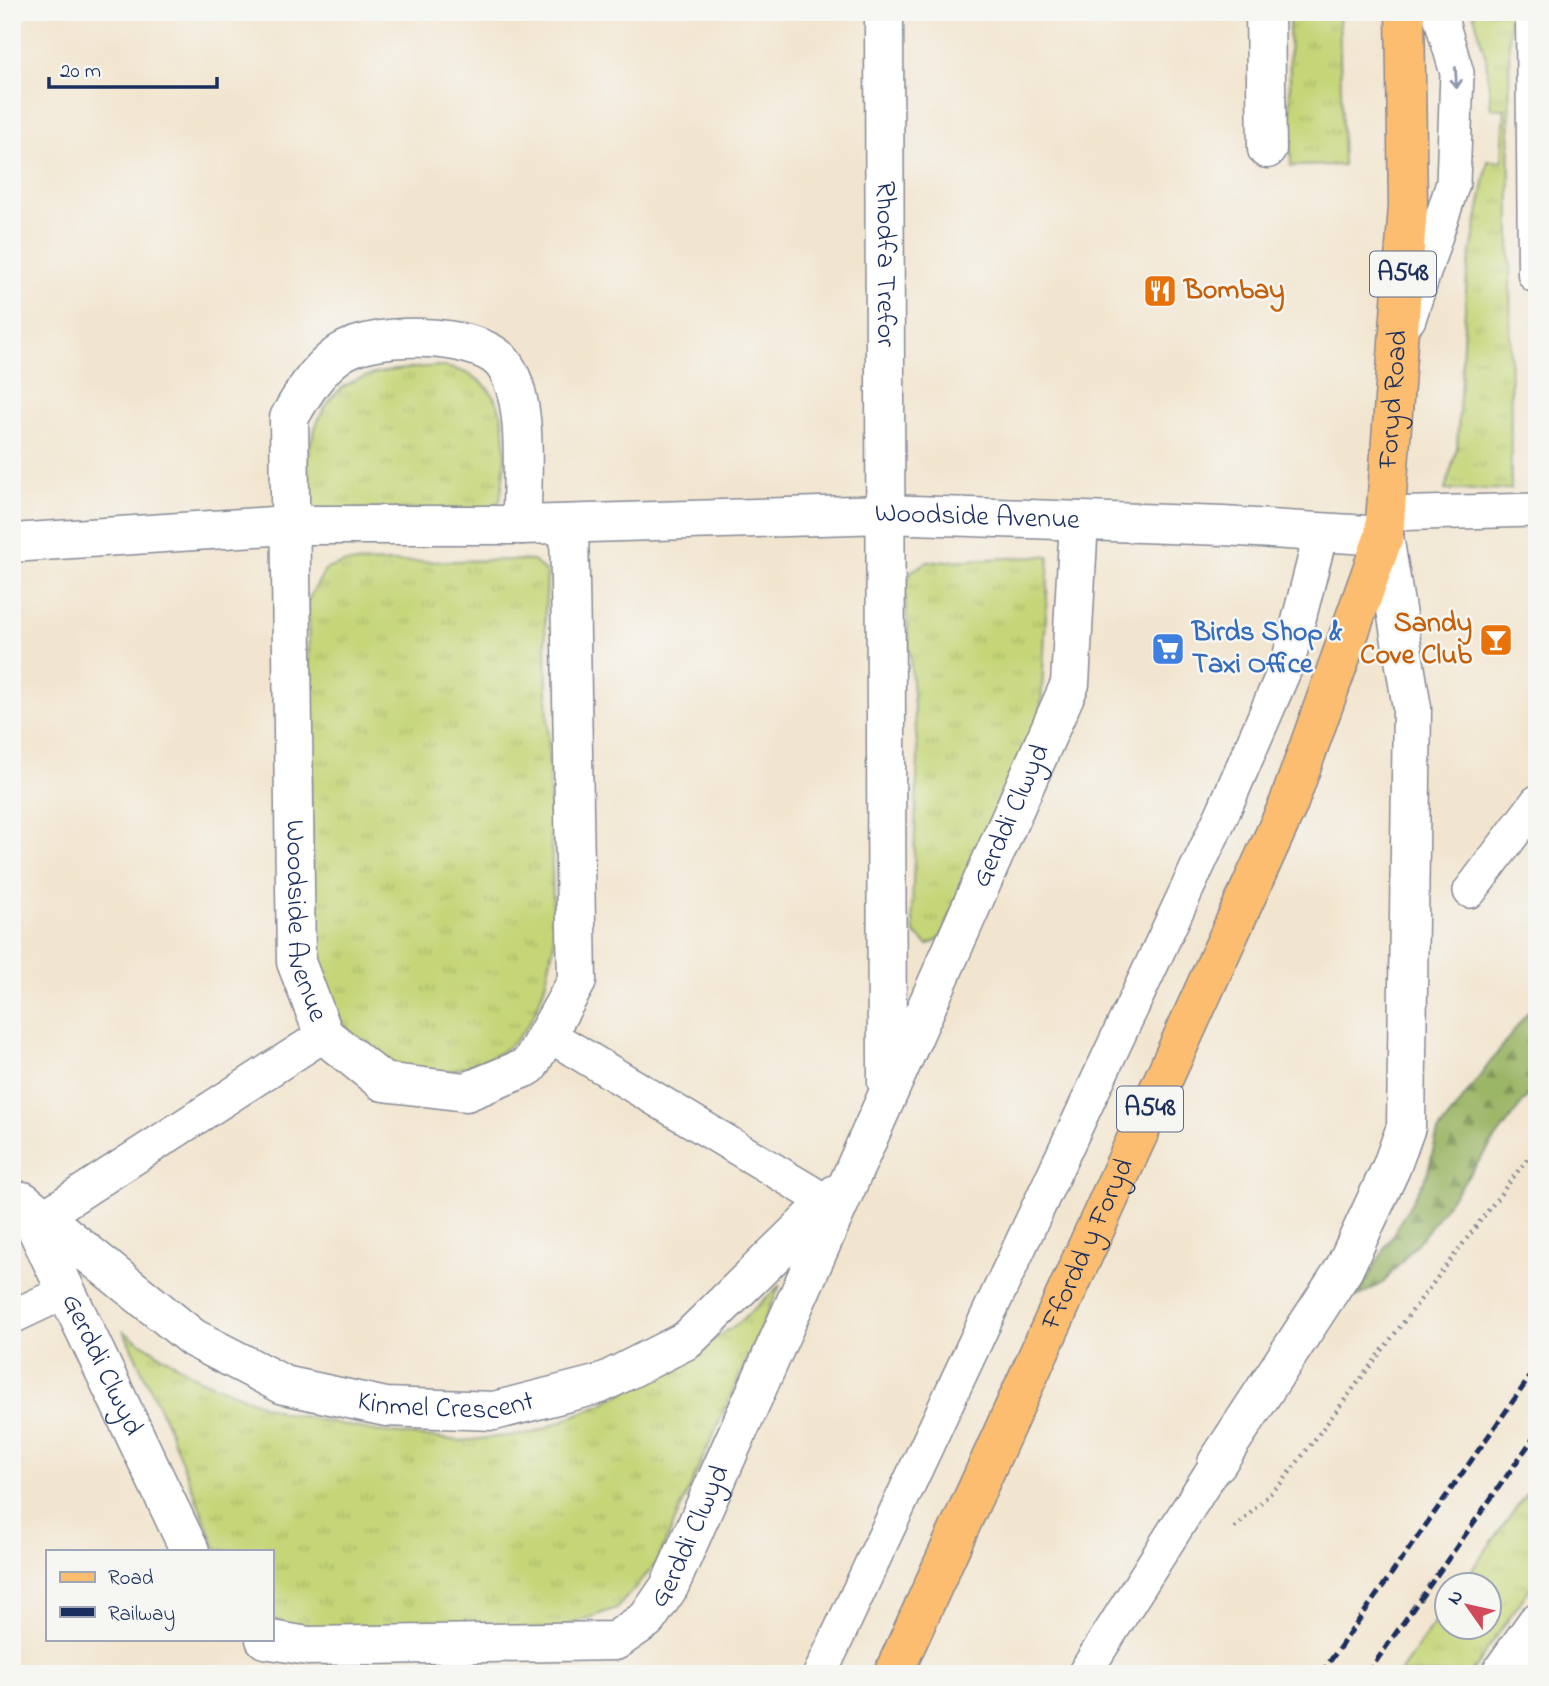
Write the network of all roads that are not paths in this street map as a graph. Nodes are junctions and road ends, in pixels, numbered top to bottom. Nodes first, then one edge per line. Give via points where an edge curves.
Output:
1 (884, 12) edge
2 (1265, 12) edge
3 (1405, 12) edge
4 (1439, 12) edge
5 (1535, 12) edge
6 (1267, 149) dead end
7 (1536, 157) edge
8 (1537, 274) edge
9 (1397, 355) junction
10 (1537, 510) edge
11 (886, 514) junction
12 (1079, 521) junction
13 (569, 524) junction
14 (288, 525) junction
15 (522, 525) junction
16 (1385, 525) junction
17 (1321, 533) junction
18 (12, 543) edge
19 (1537, 802) edge
20 (1469, 891) dead end
21 (547, 1034) junction
22 (324, 1035) junction
23 (887, 1095) junction
24 (839, 1191) junction
25 (26, 1199) edge
26 (66, 1291) junction
27 (12, 1317) edge
28 (1217, 1463) joint
29 (190, 1550) edge
30 (1537, 1622) edge
31 (271, 1640) edge
32 (820, 1674) edge
33 (893, 1674) edge
34 (1084, 1674) edge
35 (1500, 1674) edge

1 - 11 street, Rhodfa Trefor
2 - 6 street
3 - 9 main road, Foryd Road / A548 via 1408,206
4 -> 9 lane via 1457,73 1452,183
5 - 7 street
7 - 8 street
9 - 16 main road, Foryd Road / A548
10 - 16 lane
11 - 12 street, Woodside Avenue
11 - 13 street, Woodside Avenue
11 - 23 street, Gerddi Clwyd
12 - 17 street, Woodside Avenue
12 - 23 street, Gerddi Clwyd via 1070,684
13 - 15 street, Woodside Avenue
13 - 21 street, Woodside Avenue via 577,981
14 - 15 street, Woodside Avenue
14 - 15 street, Woodside Avenue via 289,418 305,389 339,353 382,340 413,337 480,348 502,361 519,397
14 - 18 street, Woodside Avenue
14 - 22 street, Woodside Avenue via 296,962
16 - 17 street, Woodside Avenue
16 - 28 street via 1412,708 1406,1127 1344,1269
16 - 33 main road, Ffordd y Foryd / A548 via 1288,805
17 - 32 lane via 1287,662 1224,810
19 - 20 lane
21 - 22 street, Woodside Avenue via 529,1066 466,1092 383,1082
21 - 24 lane
22 - 25 lane
23 - 24 street, Gerddi Clwyd
24 - 25 street, Kinmel Crescent via 687,1340 600,1384 495,1411 386,1407 284,1385 193,1338
24 - 31 street, Gerddi Clwyd via 669,1587 647,1619 615,1641 308,1646
25 - 26 street, Gerddi Clwyd
26 - 27 lane
26 - 29 street, Gerddi Clwyd
28 - 34 lane
30 - 35 street

